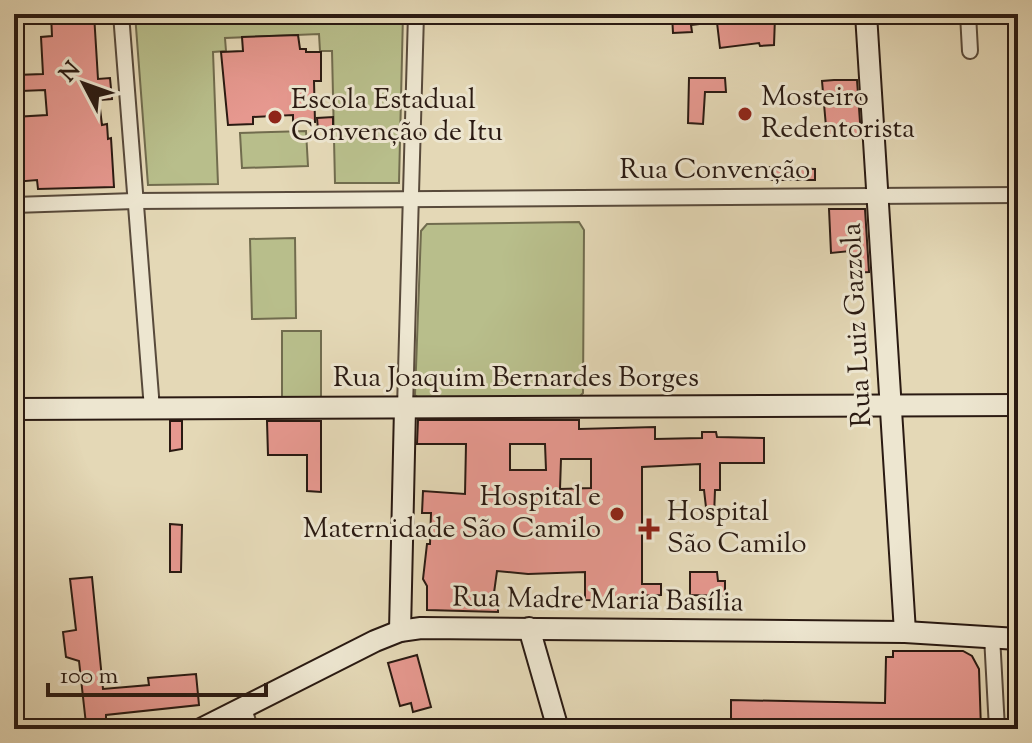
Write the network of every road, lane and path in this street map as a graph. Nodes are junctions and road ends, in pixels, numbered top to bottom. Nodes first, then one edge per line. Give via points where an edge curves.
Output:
1 (121, 14) edge
2 (416, 14) edge
3 (866, 14) edge
4 (968, 14) edge
5 (970, 51) dead end
6 (1018, 195) edge
7 (879, 196) junction
8 (412, 199) junction
9 (135, 201) junction
10 (14, 205) edge
11 (891, 405) junction
12 (1018, 405) edge
13 (405, 408) junction
14 (14, 409) edge
15 (152, 409) junction
16 (529, 628) junction
17 (400, 631) junction
18 (905, 632) junction
19 (992, 636) junction
20 (1018, 639) edge
21 (244, 707) junction
22 (201, 729) edge
23 (250, 729) edge
24 (558, 729) edge
25 (997, 729) edge

1 - 9 street
2 - 8 street
3 - 7 street, Rua Luiz Gazzola
4 - 5 street
6 - 7 street, Rua Convenção
7 - 8 street, Rua Convenção
7 - 11 street, Rua Luiz Gazzola
8 - 9 street, Rua Convenção
8 - 13 street
9 - 10 street, Rua Convenção
9 - 15 street
11 - 12 street, Rua Joaquim Bernardes Borges
11 - 13 street, Rua Joaquim Bernardes Borges
11 - 18 street, Rua Luiz Gazzola
13 - 15 street, Rua Joaquim Bernardes Borges
13 - 17 street
14 - 15 street, Rua Joaquim Bernardes Borges
16 - 17 street, Rua Madre Maria Basília
16 - 18 street, Rua Madre Maria Basília
16 - 24 street
17 - 21 street, Rua Madre Maria Basília
18 - 19 street, Rua Madre Maria Basília
19 - 20 street, Rua Madre Maria Basília
19 - 25 street
21 - 22 street, Rua Madre Maria Basília
21 - 23 street

